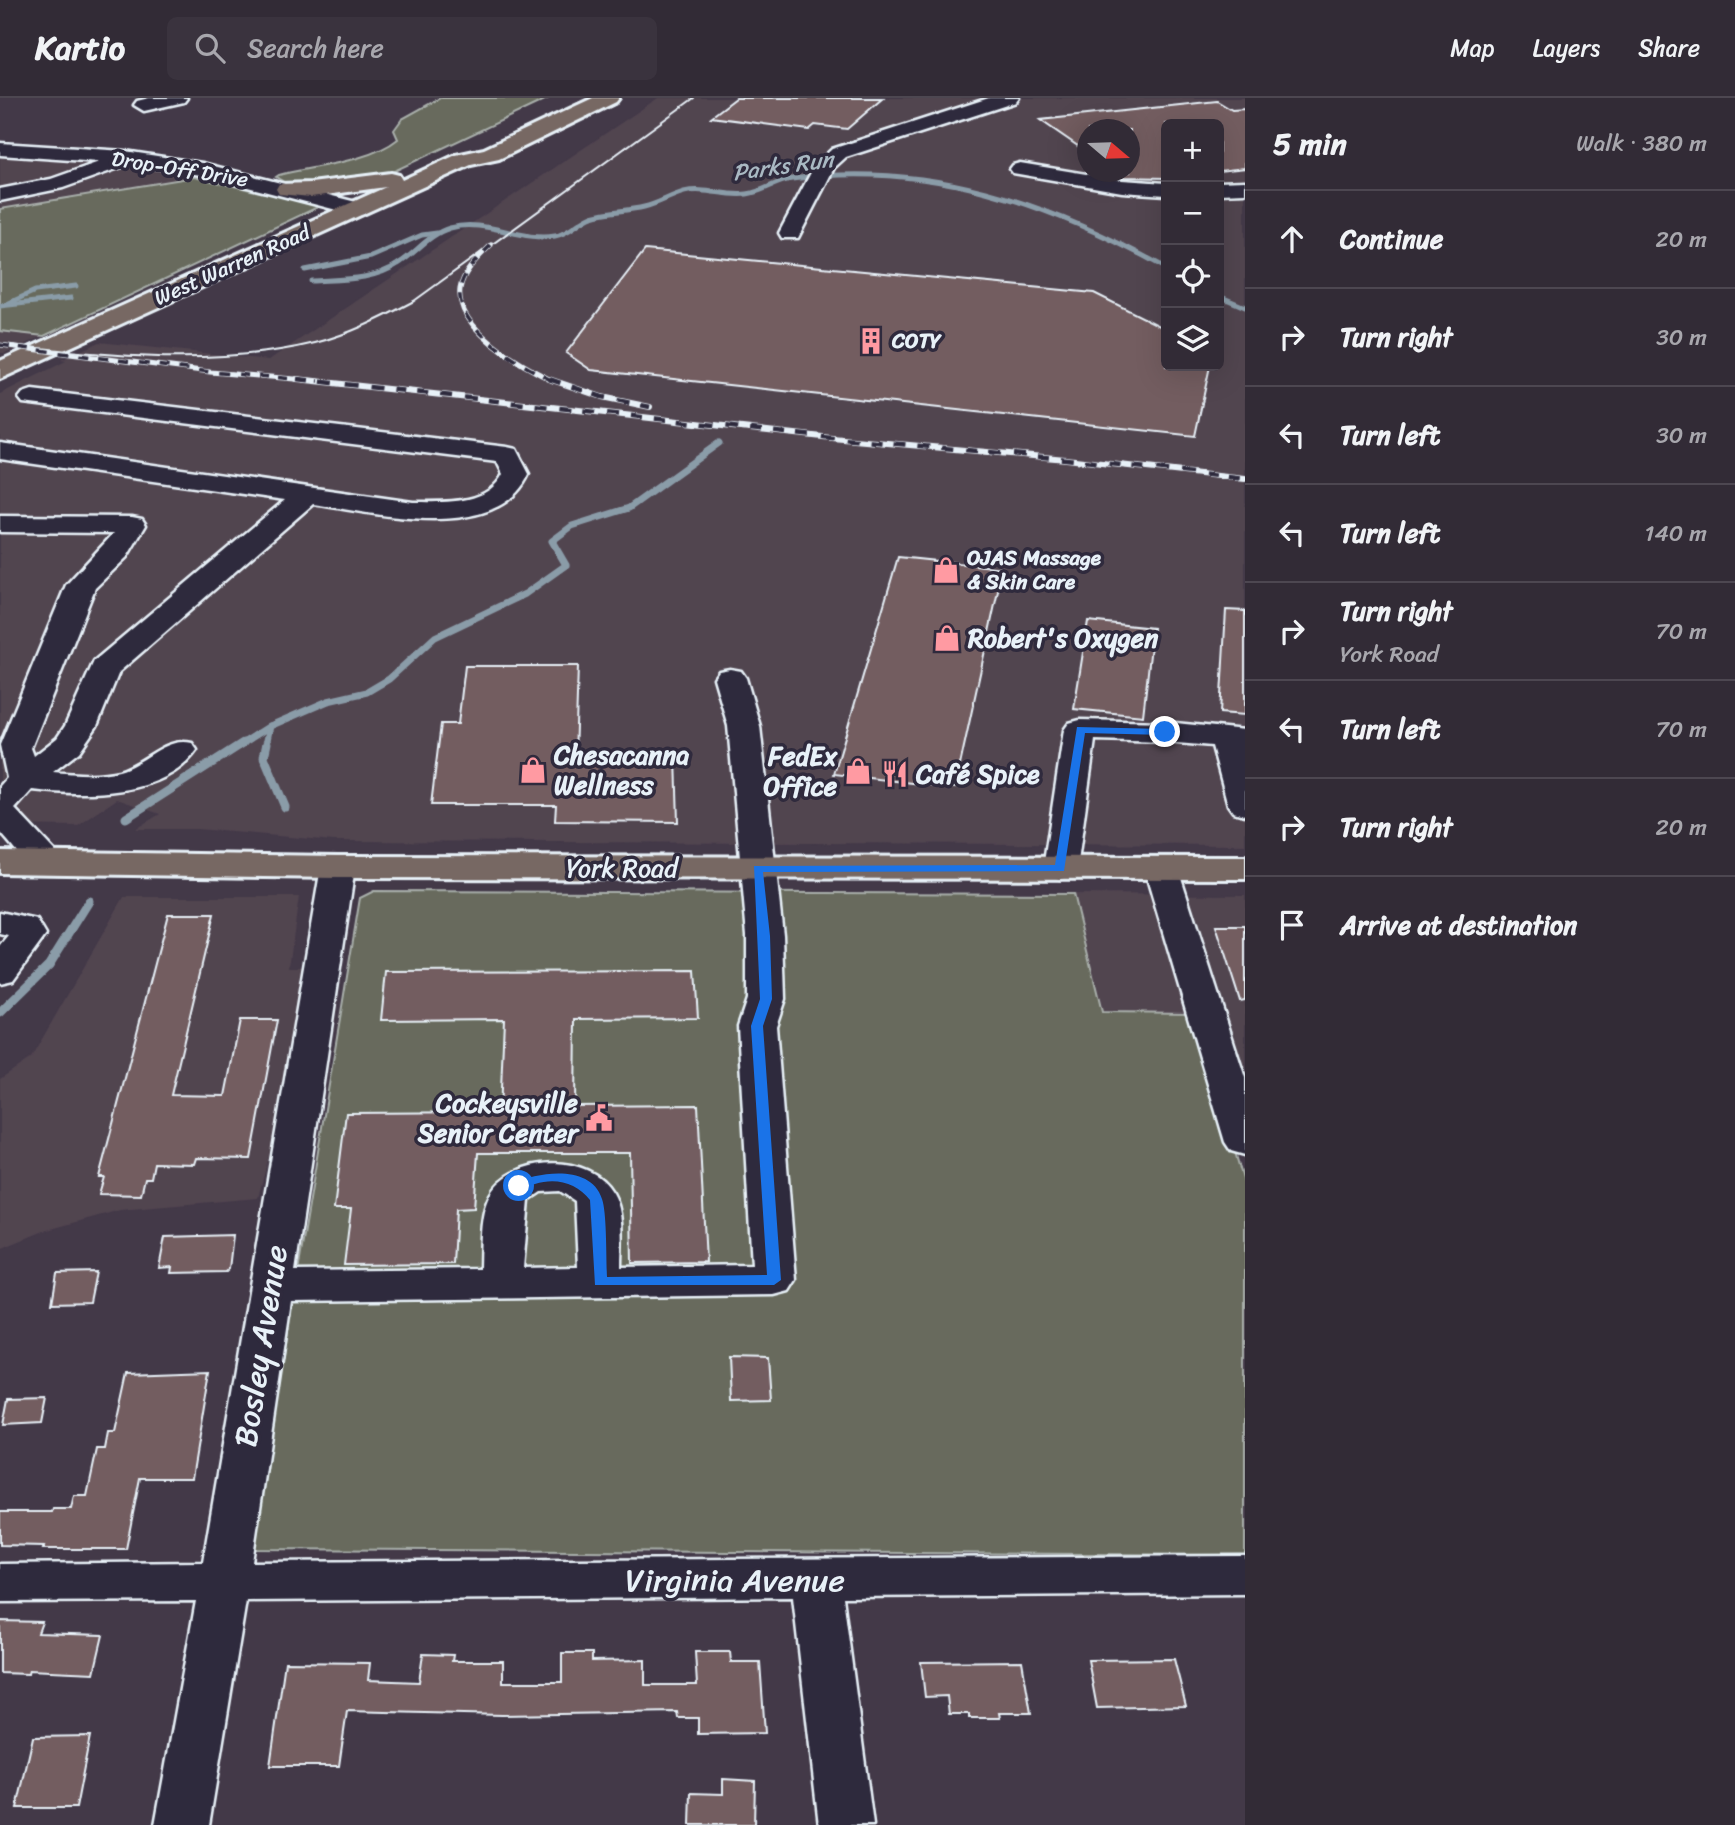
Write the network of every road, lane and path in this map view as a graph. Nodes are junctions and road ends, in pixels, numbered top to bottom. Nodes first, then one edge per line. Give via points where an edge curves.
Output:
1 (177, 98) edge
2 (572, 98) edge
3 (609, 98) edge
4 (1009, 98) edge
5 (144, 105) dead end
6 (4, 146) edge
7 (125, 157) junction
8 (464, 160) junction
9 (1020, 169) dead end
10 (432, 174) junction
11 (1245, 187) edge
12 (1224, 188) edge
13 (287, 189) junction
14 (1161, 189) edge
15 (0, 195) edge
16 (356, 209) junction
17 (790, 233) dead end
18 (0, 371) edge
19 (32, 398) dead end
20 (9, 453) edge
21 (0, 480) edge
22 (307, 495) junction
23 (0, 524) edge
24 (730, 678) dead end
25 (1236, 739) edge
26 (181, 750) dead end
27 (24, 779) junction
28 (1245, 804) edge
29 (0, 806) edge
30 (0, 813) edge
31 (0, 862) edge
32 (49, 863) junction
33 (338, 867) junction
34 (1161, 868) junction
35 (1245, 868) edge
36 (758, 869) junction
37 (1060, 869) junction
38 (0, 923) edge
39 (0, 972) edge
40 (1245, 1142) edge
41 (600, 1282) junction
42 (501, 1283) junction
43 (271, 1286) junction
44 (1245, 1576) edge
45 (816, 1580) junction
46 (224, 1582) junction
47 (0, 1583) edge
48 (182, 1825) edge
49 (846, 1825) edge

1 - 5 street
2 - 8 main road, West Warren Road via 469,149
3 - 8 main road, West Warren Road via 491,154
4 - 17 street via 848,149 830,159
6 - 7 street, Drop-Off Drive
7 - 13 street, Drop-Off Drive
7 - 15 street via 56,184
8 - 10 main road, West Warren Road
9 - 14 street
10 - 13 main road
10 - 16 main road, West Warren Road
11 - 12 street
13 - 16 street, Drop-Off Drive
16 - 18 main road, West Warren Road
19 - 22 street via 507,455 516,474 508,490 468,508 413,510
20 - 21 street
20 - 22 street
22 - 27 street via 105,668 68,745
23 - 27 lane via 132,525 126,543 81,585 15,748
24 - 36 street via 744,726
25 - 28 street
25 - 37 street via 1080,730
26 - 27 street via 148,772 110,784 83,786
27 - 29 street
30 - 32 street
31 - 32 main road, York Road
32 - 33 main road, York Road
33 - 36 main road, York Road
33 - 43 street, Bosley Avenue
34 - 35 main road, York Road
34 - 37 main road, York Road
34 - 40 street
36 - 37 main road, York Road
36 - 41 street via 766,999 757,1026 774,1280
38 - 39 street via 24,928 28,935
41 - 42 street
41 - 42 street via 596,1199 572,1179 553,1177 519,1186 507,1199
42 - 43 street
43 - 46 street, Bosley Avenue
44 - 45 street, Virginia Avenue
45 - 46 street, Virginia Avenue
45 - 49 street
46 - 47 street, Virginia Avenue
46 - 48 street, Bosley Avenue

